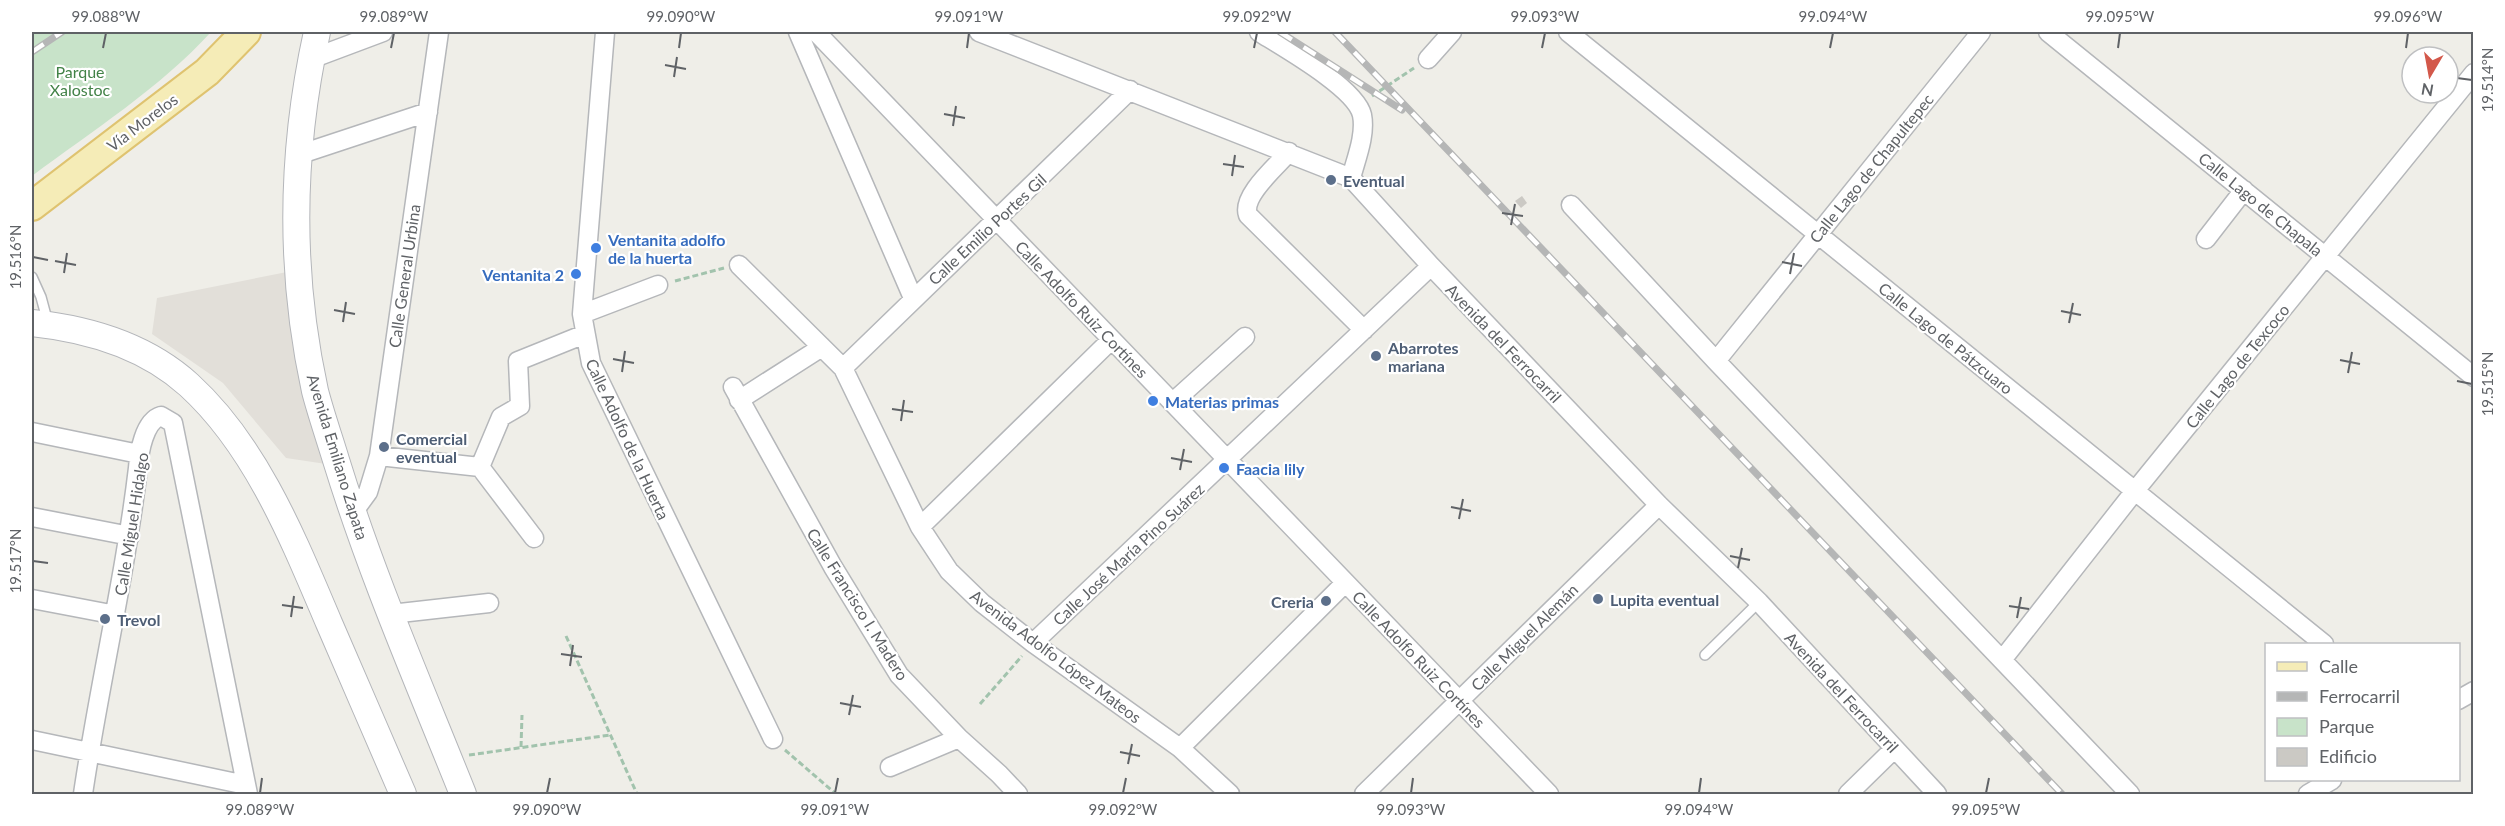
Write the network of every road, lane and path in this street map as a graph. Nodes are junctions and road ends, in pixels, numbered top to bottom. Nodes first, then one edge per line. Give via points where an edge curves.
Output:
1 (246, 32) edge
2 (317, 32) edge
3 (383, 32) edge
4 (439, 32) edge
5 (605, 32) edge
6 (798, 32) edge
7 (816, 32) edge
8 (979, 32) edge
9 (1259, 32) edge
10 (1452, 32) edge
11 (1568, 32) edge
12 (1981, 32) edge
13 (2048, 32) edge
14 (311, 58) junction
15 (1428, 59) joint
16 (2474, 73) edge
17 (1130, 90) junction
18 (1358, 105) junction
19 (428, 112) junction
20 (1289, 152) junction
21 (298, 155) junction
22 (1351, 178) junction
23 (2244, 190) junction
24 (1571, 205) dead end
25 (32, 206) edge
26 (997, 221) junction
27 (1819, 233) junction
28 (2205, 239) dead end
29 (2326, 256) junction
30 (739, 264) joint
31 (1431, 266) junction
32 (32, 277) edge
33 (658, 285) joint
34 (913, 298) junction
35 (582, 314) junction
36 (40, 324) edge
37 (1364, 330) junction
38 (585, 334) junction
39 (1245, 337) dead end
40 (1111, 340) junction
41 (822, 346) junction
42 (1716, 362) junction
43 (843, 368) junction
44 (2474, 377) edge
45 (1173, 402) junction
46 (32, 432) edge
47 (139, 454) junction
48 (379, 456) junction
49 (1229, 460) junction
50 (480, 466) junction
51 (2134, 492) junction
52 (1659, 505) junction
53 (352, 514) junction
54 (32, 518) edge
55 (920, 527) junction
56 (130, 537) junction
57 (534, 538) dead end
58 (1345, 582) junction
59 (32, 599) edge
60 (1759, 602) junction
61 (489, 603) dead end
62 (391, 614) junction
63 (116, 615) junction
64 (566, 636) dead end
65 (1033, 643) junction
66 (2322, 643) edge
67 (1705, 655) dead end
68 (2002, 660) junction
69 (2474, 691) edge
70 (2460, 699) edge
71 (1461, 700) junction
72 (980, 704) dead end
73 (522, 715) dead end
74 (610, 735) junction
75 (958, 738) junction
76 (773, 739) joint
77 (32, 740) edge
78 (521, 747) junction
79 (1180, 748) junction
80 (1894, 749) junction
81 (90, 753) junction
82 (449, 758) junction
83 (891, 767) dead end
84 (2330, 781) edge
85 (247, 790) edge
86 (83, 795) edge
87 (403, 795) edge
88 (463, 795) edge
89 (637, 795) edge
90 (836, 795) edge
91 (1018, 795) edge
92 (1230, 795) edge
93 (1364, 795) edge
94 (1549, 795) edge
95 (1848, 795) edge
96 (1937, 795) edge
97 (2130, 795) edge
98 (2308, 795) edge

1 - 25 main road, Vía Morelos via 207,72
2 - 14 main road, Avenida Emiliano Zapata
3 - 14 street
4 - 19 street, Calle General Urbina
5 - 35 street, Calle Adolfo de la Huerta
6 - 34 street
7 - 26 street, Calle Adolfo Ruiz Cortínes
8 - 17 street, Avenida del Ferrocarril
9 - 18 street via 1341,86
10 - 15 street
11 - 27 street, Calle Lago de Pátzcuaro
12 - 27 street, Calle Lago de Chapultepec
13 - 23 street, Calle Lago de Chapala
14 - 21 main road, Avenida Emiliano Zapata
15 - 18 path
16 - 29 street, Calle Lago de Texcoco
17 - 20 street, Avenida del Ferrocarril
17 - 26 street, Calle Emilio Portes Gil
18 - 22 street via 1363,125
19 - 21 street
19 - 48 street, Calle General Urbina
20 - 22 street, Avenida del Ferrocarril
20 - 37 street via 1248,198 1248,215
21 - 53 main road, Avenida Emiliano Zapata via 295,235 304,329 316,392
22 - 31 street, Avenida del Ferrocarril
23 - 28 street
23 - 29 street, Calle Lago de Chapala
24 - 42 street
26 - 34 street, Calle Emilio Portes Gil
26 - 40 street, Calle Adolfo Ruiz Cortínes
27 - 42 street, Calle Lago de Chapultepec
27 - 51 street, Calle Lago de Pátzcuaro
29 - 44 street, Calle Lago de Chapala
29 - 51 street, Calle Lago de Texcoco
30 - 33 path
30 - 41 street, Avenida Adolfo López Mateos
31 - 37 street, Calle José María Pino Suárez
31 - 52 street, Avenida del Ferrocarril
32 - 36 lane via 41,297
33 - 35 street
34 - 43 street, Calle Emilio Portes Gil
35 - 38 street, Calle Adolfo de la Huerta
36 - 87 main road via 105,336 145,354 189,385 225,424 265,484 297,546
37 - 49 street, Calle José María Pino Suárez
38 - 50 street via 518,361 520,406 501,417
38 - 76 street, Calle Adolfo de la Huerta via 591,363
39 - 45 street
40 - 45 street, Calle Adolfo Ruiz Cortínes
40 - 55 street
41 - 43 street, Avenida Adolfo López Mateos
41 - 75 street, Calle Francisco I. Madero via 736,393 833,567 899,675
42 - 68 street
43 - 55 street, Avenida Adolfo López Mateos
45 - 49 street, Calle Adolfo Ruiz Cortínes
46 - 47 street
47 - 56 street, Calle Miguel Hidalgo
47 - 85 street, Calle Miguel Hidalgo via 155,418 161,416 173,423
48 - 50 street
48 - 53 street, Calle General Urbina via 368,492
49 - 58 street, Calle Adolfo Ruiz Cortínes
49 - 65 street, Calle José María Pino Suárez
50 - 57 street
51 - 66 street, Calle Lago de Pátzcuaro
51 - 68 street, Calle Lago de Texcoco
52 - 60 street, Avenida del Ferrocarril
52 - 71 street, Calle Miguel Alemán
53 - 62 main road, Avenida Emiliano Zapata
54 - 56 street
55 - 65 street, Avenida Adolfo López Mateos via 949,571
56 - 63 street, Calle Miguel Hidalgo
58 - 71 street, Calle Adolfo Ruiz Cortínes
58 - 79 street
59 - 63 street
60 - 67 lane
60 - 80 street, Avenida del Ferrocarril
61 - 62 street
62 - 82 main road, Avenida Emiliano Zapata
63 - 81 street, Calle Miguel Hidalgo
64 - 74 path
65 - 72 path
65 - 79 street, Avenida Adolfo López Mateos
68 - 97 street
69 - 70 street
71 - 93 street, Calle Miguel Alemán
71 - 94 street, Calle Adolfo Ruiz Cortínes
73 - 78 path
74 - 78 path
74 - 89 path
75 - 83 street
75 - 91 street, Calle Francisco I. Madero
76 - 90 path
77 - 81 street
78 - 82 path
79 - 92 street, Avenida Adolfo López Mateos
80 - 95 street
80 - 96 street, Avenida del Ferrocarril
81 - 85 street
81 - 86 street, Calle Miguel Hidalgo
82 - 88 main road, Avenida Emiliano Zapata
84 - 98 street

